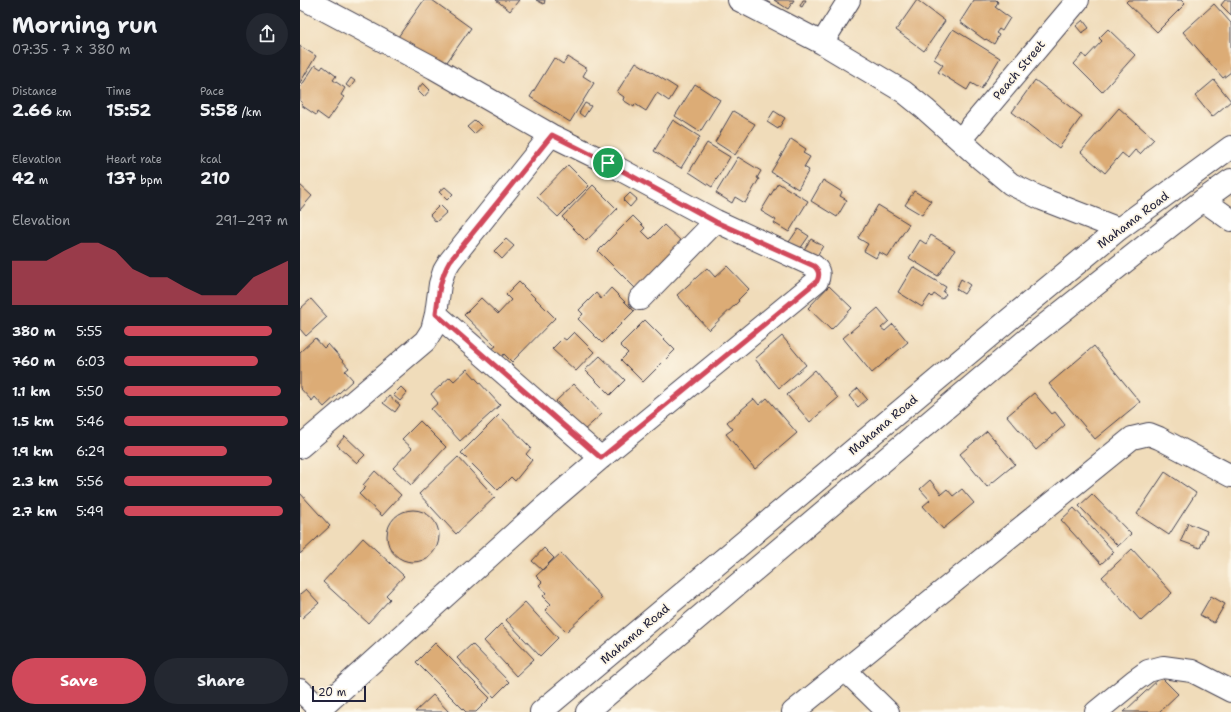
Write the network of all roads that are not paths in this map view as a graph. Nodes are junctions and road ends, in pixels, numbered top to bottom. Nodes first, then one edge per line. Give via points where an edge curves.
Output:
1 (306, 0) edge
2 (739, 0) edge
3 (849, 0) edge
4 (1078, 0) edge
5 (822, 43) junction
6 (552, 135) junction
7 (960, 140) junction
8 (1231, 147) edge
9 (1231, 180) edge
10 (1203, 200) junction
11 (1231, 220) edge
12 (716, 222) junction
13 (1119, 229) junction
14 (640, 299) dead end
15 (436, 314) junction
16 (300, 447) edge
17 (601, 458) junction
18 (1231, 476) edge
19 (845, 670) junction
20 (300, 690) edge
21 (1231, 691) edge
22 (320, 711) edge
23 (541, 712) edge
24 (587, 712) edge
25 (793, 712) edge
26 (888, 712) edge
27 (1096, 712) edge

1 - 6 street
2 - 5 street
3 - 5 street
4 - 7 street, Peach Street
5 - 7 street via 904,92
6 - 12 street
6 - 15 street via 450,261 440,284
7 - 13 street via 1011,184
8 - 13 street, Mahama Road
9 - 10 street
10 - 11 street
10 - 24 street via 1031,336
12 - 14 street
12 - 17 street via 814,266 819,272 819,277
13 - 23 street, Mahama Road
15 - 16 street via 426,341
15 - 17 street
17 - 22 street
18 - 19 street via 1149,434 1132,438
19 - 25 street
19 - 26 street
20 - 22 street
21 - 27 street via 1192,671 1163,667 1148,671

